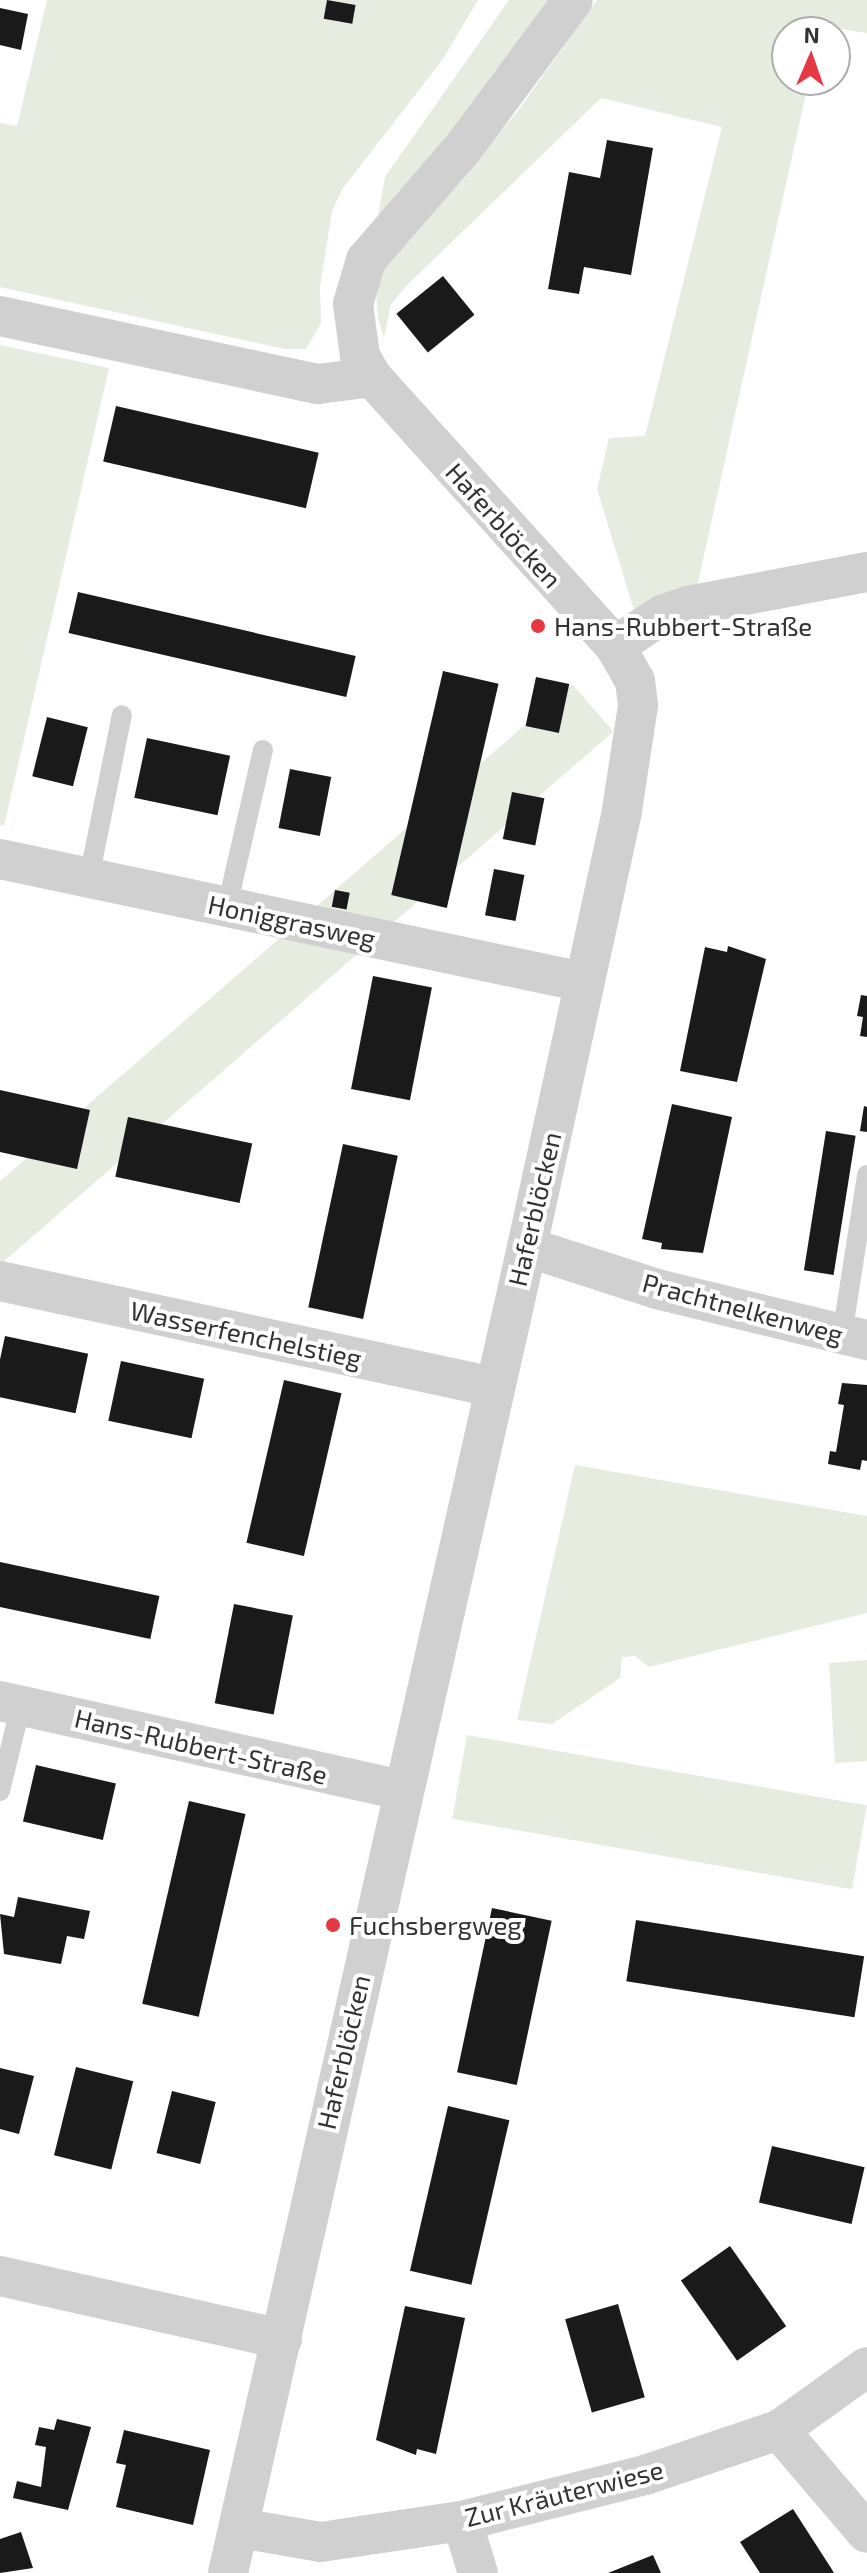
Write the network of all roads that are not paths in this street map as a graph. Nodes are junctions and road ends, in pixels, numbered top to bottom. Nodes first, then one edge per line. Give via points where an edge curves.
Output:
1 (573, 0) edge
2 (0, 316) edge
3 (372, 377) junction
4 (867, 572) edge
5 (615, 646) junction
6 (122, 715) dead end
7 (263, 750) dead end
8 (0, 859) edge
9 (89, 878) junction
10 (227, 907) junction
11 (583, 982) junction
12 (867, 1175) edge
13 (527, 1247) junction
14 (0, 1281) edge
15 (855, 1337) edge
16 (493, 1387) junction
17 (10, 1703) edge
18 (401, 1790) junction
19 (0, 1791) edge
20 (0, 2276) edge
21 (282, 2339) junction
22 (867, 2367) edge
23 (779, 2430) junction
24 (462, 2521) junction
25 (239, 2528) junction
26 (867, 2533) edge
27 (228, 2573) edge
28 (478, 2573) edge

1 - 3 street, Haferblöcken via 463,148 366,260 353,304 353,328
2 - 3 street via 318,384
3 - 5 street, Haferblöcken
4 - 5 street via 688,606 662,615
5 - 11 street, Haferblöcken via 635,681 635,735
6 - 9 lane
7 - 10 lane
8 - 9 street, Honiggrasweg
9 - 10 street, Honiggrasweg
10 - 11 street, Honiggrasweg
11 - 13 street, Haferblöcken
12 - 15 lane
13 - 15 street, Prachtnelkenweg via 657,1289 782,1315
13 - 16 street, Haferblöcken
14 - 16 street, Wasserfenchelstieg
16 - 18 street, Haferblöcken
17 - 18 street, Hans-Rubbert-Straße
17 - 19 lane
18 - 21 street, Haferblöcken
20 - 21 street
21 - 25 street, Haferblöcken
22 - 23 street, Zur Kräuterwiese
23 - 24 street, Zur Kräuterwiese via 645,2475
23 - 26 street
24 - 25 street, Zur Kräuterwiese via 321,2542
24 - 28 street
25 - 27 street, Haferblöcken

